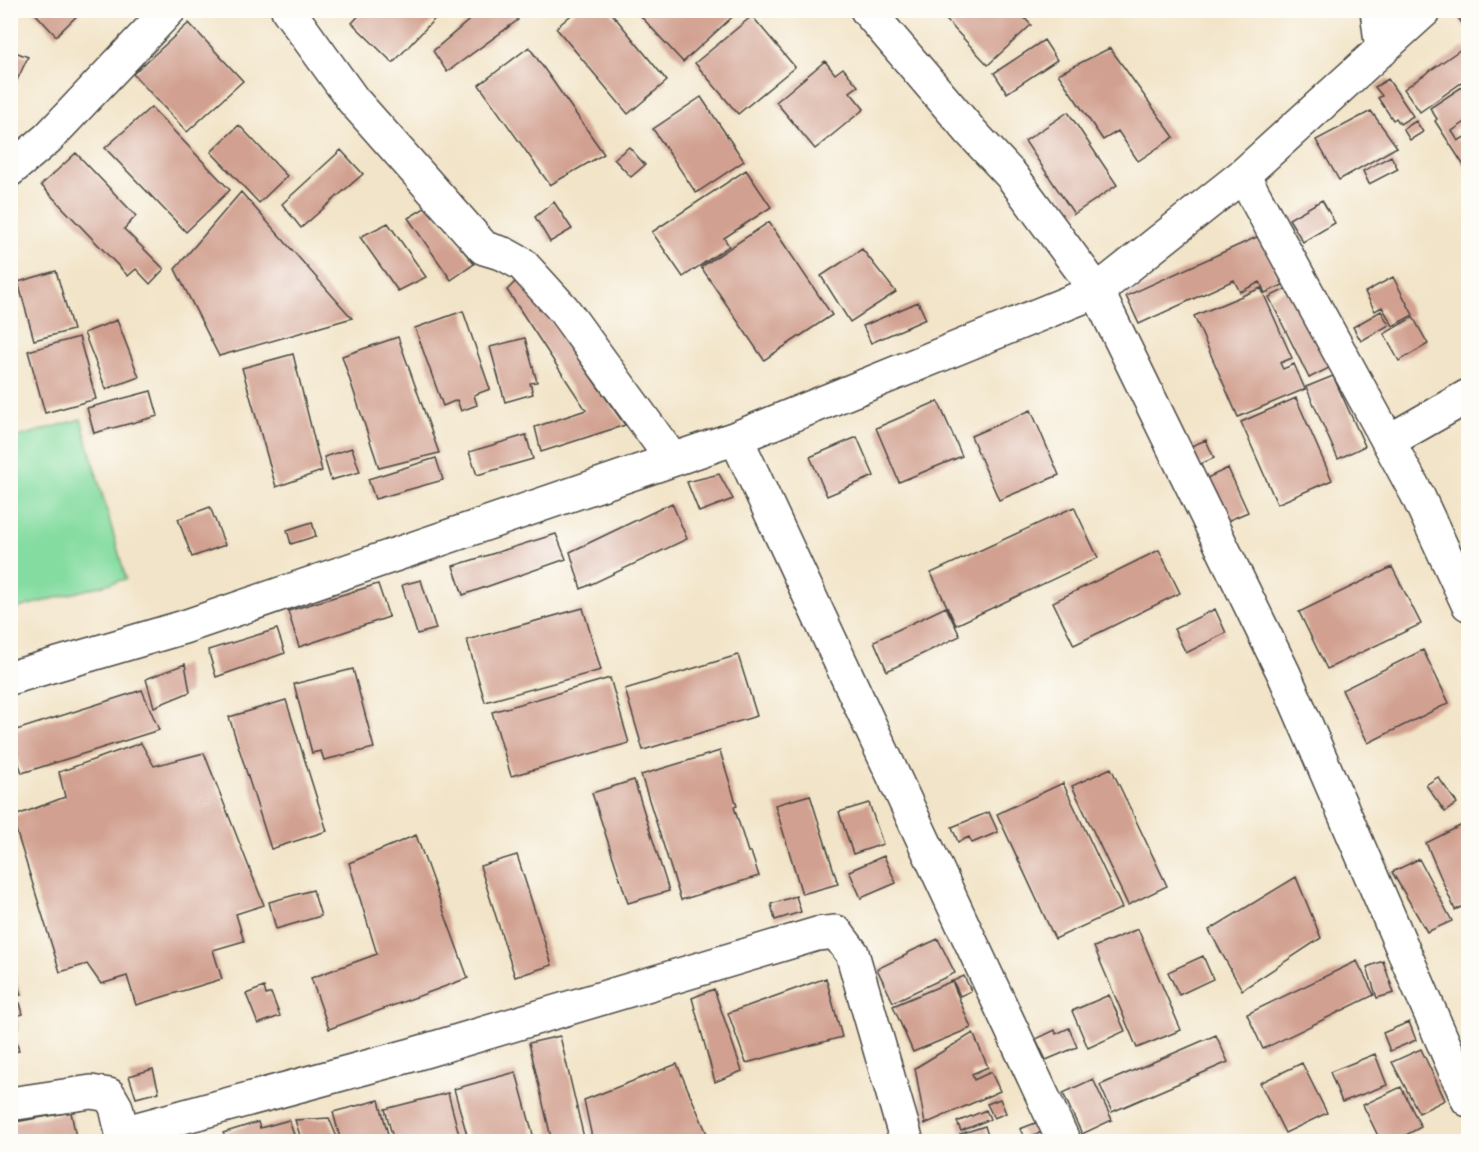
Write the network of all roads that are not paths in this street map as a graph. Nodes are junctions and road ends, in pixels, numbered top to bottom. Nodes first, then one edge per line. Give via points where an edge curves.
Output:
1 (169, 10) edge
2 (288, 10) edge
3 (867, 10) edge
4 (1377, 10) edge
5 (1425, 10) edge
6 (1382, 50) junction
7 (10, 170) edge
8 (1243, 175) junction
9 (1097, 291) junction
10 (1468, 396) edge
11 (736, 438) junction
12 (1389, 441) junction
13 (672, 459) junction
14 (1468, 604) edge
15 (10, 678) edge
16 (1468, 1100) edge
17 (10, 1104) edge
18 (123, 1137) edge
19 (906, 1142) edge
20 (1064, 1142) edge

1 - 7 street via 48,138
2 - 13 street via 353,100 484,248 522,264 563,309
3 - 9 street via 1012,176
4 - 6 street
5 - 6 street
6 - 8 street
8 - 9 street
8 - 12 street
9 - 11 street
9 - 16 street via 1284,674
10 - 12 street
11 - 13 street
11 - 20 street
12 - 14 street
13 - 15 street via 184,627
17 - 18 street via 91,1092 109,1095
18 - 19 street via 817,934 836,932 852,953

